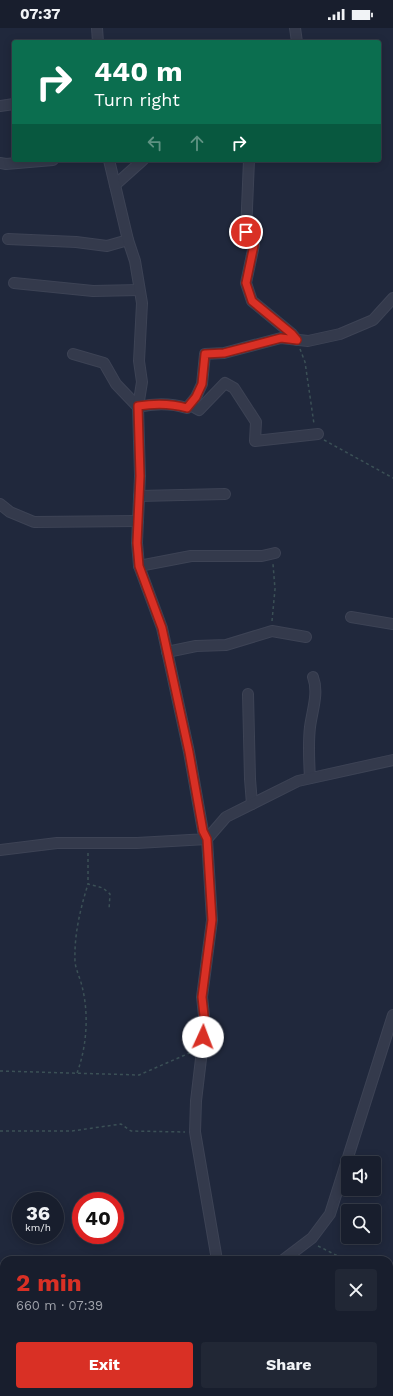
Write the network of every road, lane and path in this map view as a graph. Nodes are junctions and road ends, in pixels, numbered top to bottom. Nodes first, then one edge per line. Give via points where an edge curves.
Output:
1 (97, 28) edge
2 (295, 28) edge
3 (98, 40) edge
4 (297, 40) edge
5 (12, 104) edge
6 (0, 106) edge
7 (29, 162) edge
8 (108, 162) edge
9 (141, 162) edge
10 (249, 162) edge
11 (0, 163) edge
12 (115, 185) junction
13 (8, 239) dead end
14 (128, 240) junction
15 (14, 283) dead end
16 (139, 290) junction
17 (393, 298) edge
18 (297, 340) junction
19 (73, 354) dead end
20 (190, 405) junction
21 (138, 406) junction
22 (318, 434) junction
23 (393, 478) edge
24 (224, 494) dead end
25 (139, 496) junction
26 (0, 504) edge
27 (138, 521) junction
28 (275, 553) joint
29 (139, 566) junction
30 (351, 617) dead end
31 (393, 624) edge
32 (272, 631) junction
33 (306, 637) dead end
34 (167, 652) junction
35 (313, 677) dead end
36 (248, 694) dead end
37 (393, 760) edge
38 (310, 778) junction
39 (252, 804) junction
40 (207, 839) junction
41 (88, 843) junction
42 (0, 850) edge
43 (88, 884) junction
44 (109, 910) dead end
45 (393, 1015) edge
46 (202, 1048) junction
47 (0, 1071) edge
48 (77, 1073) junction
49 (0, 1131) edge
50 (195, 1132) junction
51 (315, 1245) dead end
52 (216, 1256) edge
53 (289, 1256) edge
54 (338, 1256) edge

1 - 3 street
2 - 4 street
5 - 6 street
7 - 11 street
8 - 12 street
9 - 12 street
10 - 18 street via 246,232 254,245 246,283 252,301
12 - 14 street
13 - 14 street via 107,246
14 - 16 street via 135,261
15 - 16 street via 93,291
16 - 21 street via 142,303 139,361 142,382
17 - 18 street via 373,320 361,326 340,334 308,341
18 - 20 street via 281,338 224,353 205,354 202,384
18 - 22 path via 305,362 314,429
19 - 21 street via 104,363 116,384
20 - 21 street via 187,408 152,403
20 - 22 street via 199,410 225,383 234,388 256,422 254,441
21 - 25 street
22 - 23 path
24 - 25 street
25 - 27 street
26 - 27 street via 10,512 34,522
27 - 29 street
28 - 29 street via 262,556 191,556
28 - 32 path
29 - 34 street via 159,617
30 - 31 street
32 - 33 street
32 - 34 street via 226,645 196,646
34 - 40 street via 203,831
35 - 38 street via 315,701 310,727
36 - 39 street
37 - 38 street
38 - 39 street via 298,780
39 - 40 street via 226,817
40 - 41 street
40 - 46 street via 212,920 202,997 205,1025
41 - 42 street via 57,843
41 - 43 path
43 - 44 path via 103,888 110,894
43 - 48 path via 76,926 76,964 85,1003 85,1038
45 - 53 street via 330,1214 312,1238
46 - 48 path via 139,1075
46 - 50 street
47 - 48 path
49 - 50 path via 72,1131 120,1124 131,1131
50 - 52 street
51 - 54 path

